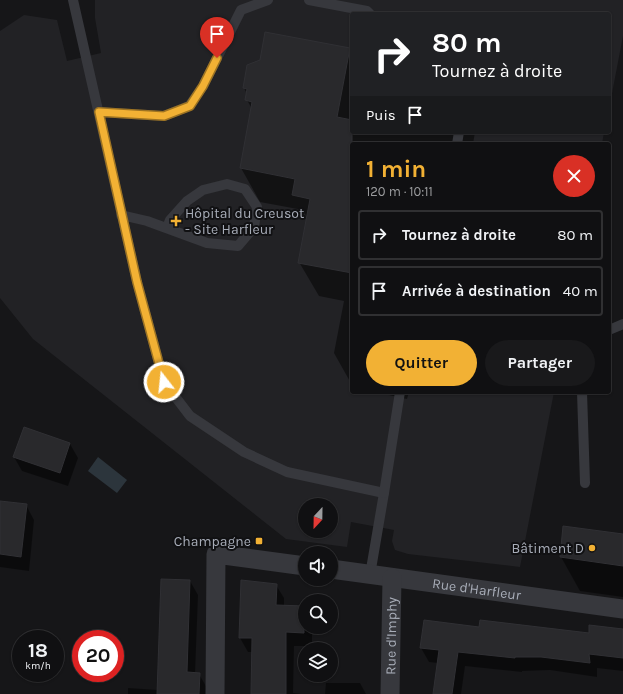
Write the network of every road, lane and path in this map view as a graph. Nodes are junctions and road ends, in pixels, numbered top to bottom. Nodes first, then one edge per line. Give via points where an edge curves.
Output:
1 (73, 0) edge
2 (268, 0) edge
3 (309, 0) edge
4 (368, 12) edge
5 (99, 112) junction
6 (122, 215) junction
7 (167, 228) junction
8 (623, 324) edge
9 (611, 329) edge
10 (400, 394) edge
11 (582, 394) edge
12 (585, 483) dead end
13 (384, 493) junction
14 (298, 565) edge
15 (338, 570) edge
16 (370, 575) junction
17 (392, 578) junction
18 (623, 609) edge
19 (215, 694) edge
20 (390, 694) edge

1 - 5 lane
2 - 5 lane via 241,10 203,86 190,106 164,116
3 - 4 lane
5 - 6 lane
6 - 7 lane
6 - 13 lane via 164,382 190,416 244,452 287,472
7 - 7 lane via 207,243 238,246 254,227 256,207 244,189 227,184 203,190 187,201 170,220
8 - 9 lane
10 - 13 lane
11 - 12 lane
13 - 16 lane
14 - 19 street via 216,554
15 - 16 street, Rue d'Harfleur
16 - 17 street, Rue d'Harfleur
17 - 18 street, Rue d'Harfleur
17 - 20 street, Rue d'Imphy

